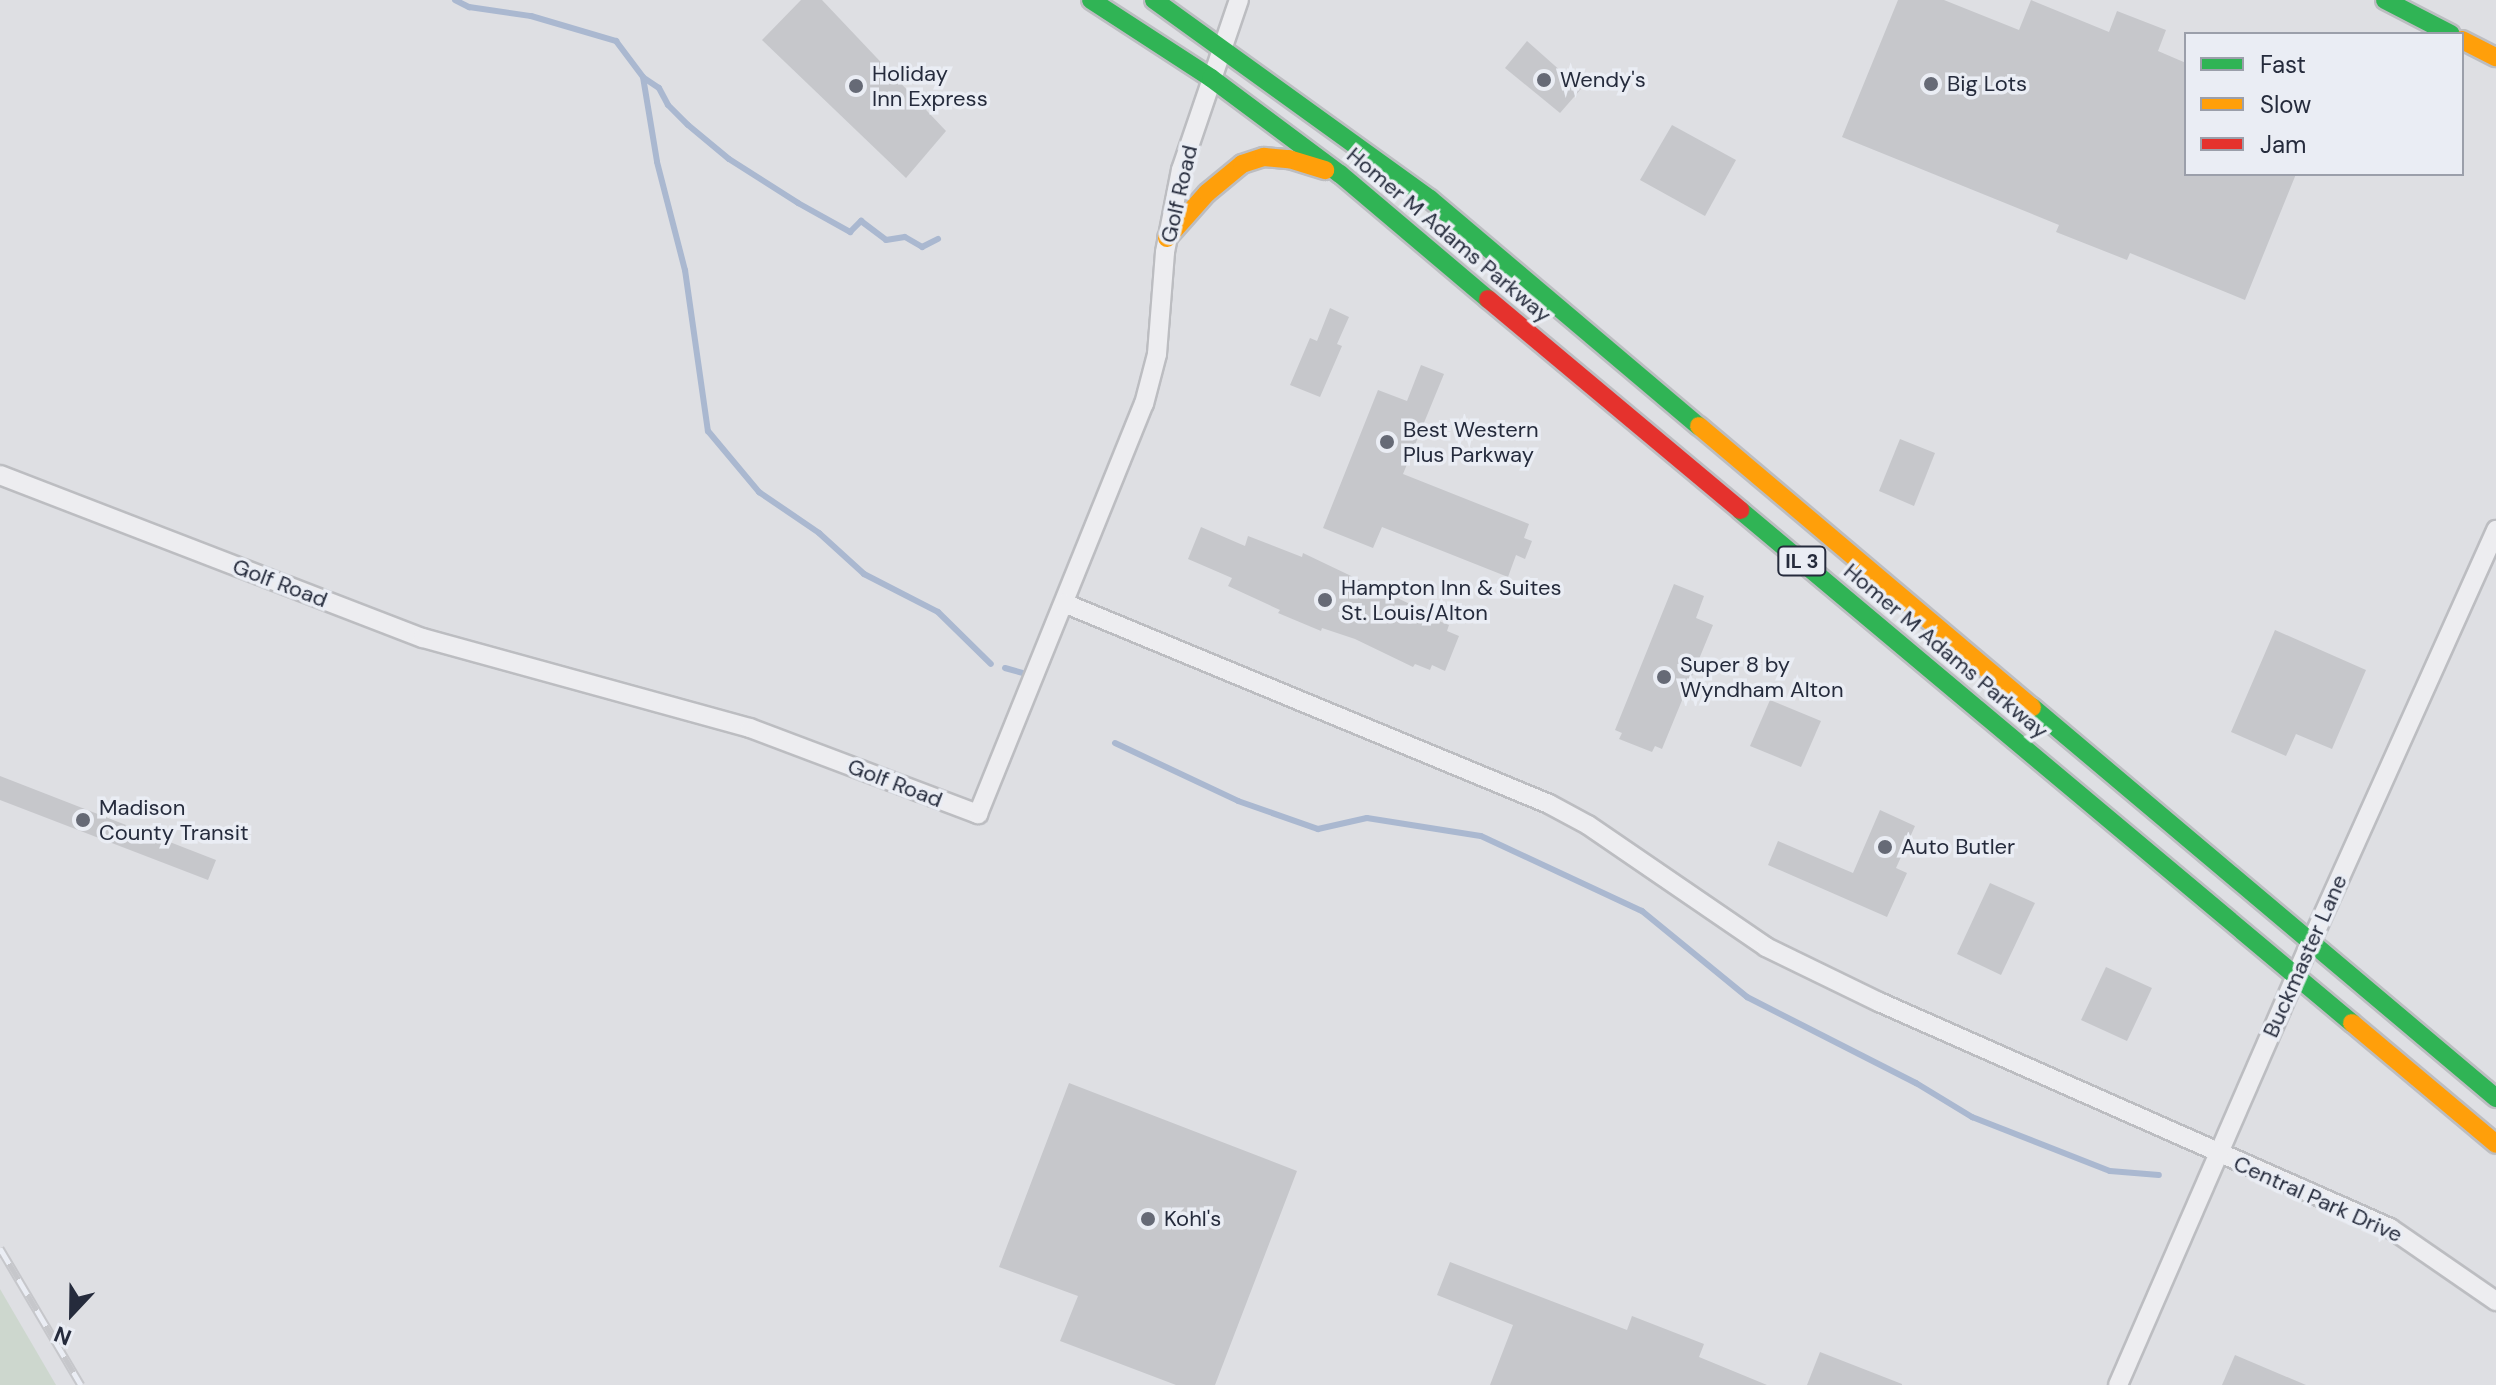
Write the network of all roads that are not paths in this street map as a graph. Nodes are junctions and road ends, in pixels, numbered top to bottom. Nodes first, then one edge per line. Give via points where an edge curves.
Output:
1 (1091, 0) edge
2 (1154, 0) edge
3 (1239, 0) edge
4 (2396, 3) edge
5 (2447, 32) edge
6 (2464, 41) edge
7 (1222, 46) junction
8 (2496, 57) edge
9 (1211, 78) junction
10 (1340, 174) junction
11 (1167, 238) junction
12 (0, 475) edge
13 (2496, 530) edge
14 (1064, 603) junction
15 (2311, 942) junction
16 (2297, 976) junction
17 (2496, 1098) edge
18 (2496, 1144) edge
19 (2217, 1154) junction
20 (2496, 1301) edge
21 (2118, 1385) edge

1 - 9 main road, Homer M Adams Parkway / IL 3
2 - 7 main road, Homer M Adams Parkway / IL 3
3 - 7 street, Golf Road
4 - 5 main road
6 - 8 main road
7 - 9 street, Golf Road
7 - 15 main road, Homer M Adams Parkway / IL 3 via 1442,208
9 - 10 main road, Homer M Adams Parkway / IL 3
9 - 11 street, Golf Road via 1181,170
10 - 11 main road via 1289,159 1264,157 1242,164
10 - 16 main road, Homer M Adams Parkway / IL 3
11 - 14 street, Golf Road via 1157,354 1144,404
12 - 14 street, Golf Road via 423,638 750,728 978,814
13 - 15 street, Buckmaster Lane
14 - 19 street, Central Park Drive via 1549,804 1779,954
15 - 16 street, Buckmaster Lane
15 - 17 main road, Homer M Adams Parkway / IL 3
16 - 18 main road, Homer M Adams Parkway / IL 3
16 - 19 street, Buckmaster Lane
19 - 20 street, Central Park Drive via 2390,1228
19 - 21 street, Buckmaster Lane

